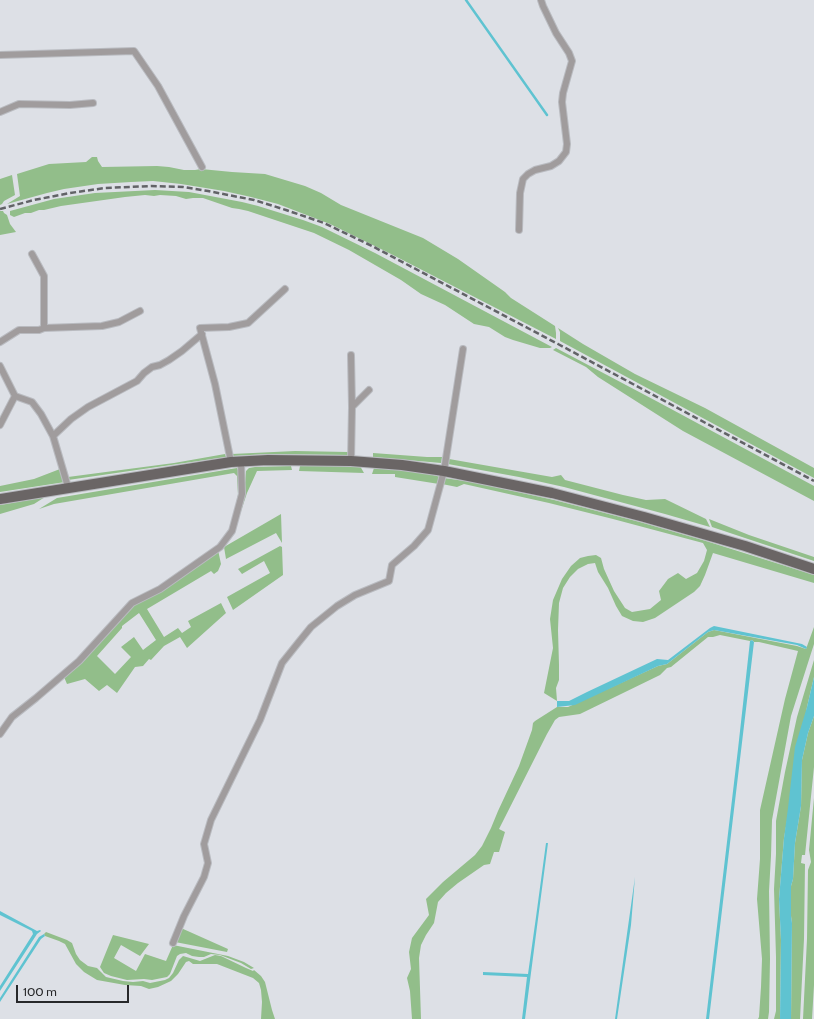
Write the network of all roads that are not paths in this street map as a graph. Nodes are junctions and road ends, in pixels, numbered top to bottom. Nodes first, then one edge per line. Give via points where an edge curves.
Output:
1 (541, 0) edge
2 (0, 55) edge
3 (92, 104) dead end
4 (0, 112) edge
5 (202, 167) dead end
6 (519, 230) dead end
7 (32, 254) dead end
8 (286, 289) dead end
9 (140, 311) dead end
10 (44, 328) junction
11 (202, 334) junction
12 (0, 342) edge
13 (463, 349) dead end
14 (351, 355) dead end
15 (0, 366) edge
16 (369, 390) dead end
17 (15, 396) junction
18 (352, 407) junction
19 (0, 425) edge
20 (53, 436) junction
21 (351, 461) junction
22 (236, 462) junction
23 (444, 471) junction
24 (68, 487) junction
25 (0, 499) edge
26 (814, 569) edge
27 (0, 734) edge
28 (173, 943) dead end

1 - 6 street via 572,61 562,102 567,144 566,152 559,161 535,170 523,180
2 - 5 street via 134,51 158,86
3 - 4 street via 19,104
7 - 10 street via 44,276
8 - 11 street via 248,323 229,327 200,328
9 - 10 street via 119,322 102,326
10 - 12 street via 19,330
11 - 20 street via 169,360 152,367 137,381 88,407
11 - 22 street
13 - 23 street
14 - 18 street
15 - 17 street
16 - 18 street
17 - 19 street
17 - 20 street via 32,402
18 - 21 street
20 - 24 street
21 - 22 main road
21 - 23 main road
22 - 24 main road
22 - 27 street via 242,494 232,531 220,547 160,589 132,604 80,660 12,717
23 - 26 main road via 552,493 644,517
23 - 28 street via 428,530 392,565 389,581 355,595 337,606 311,627 282,663 260,720 211,820 204,844 208,863 204,877
24 - 25 main road

